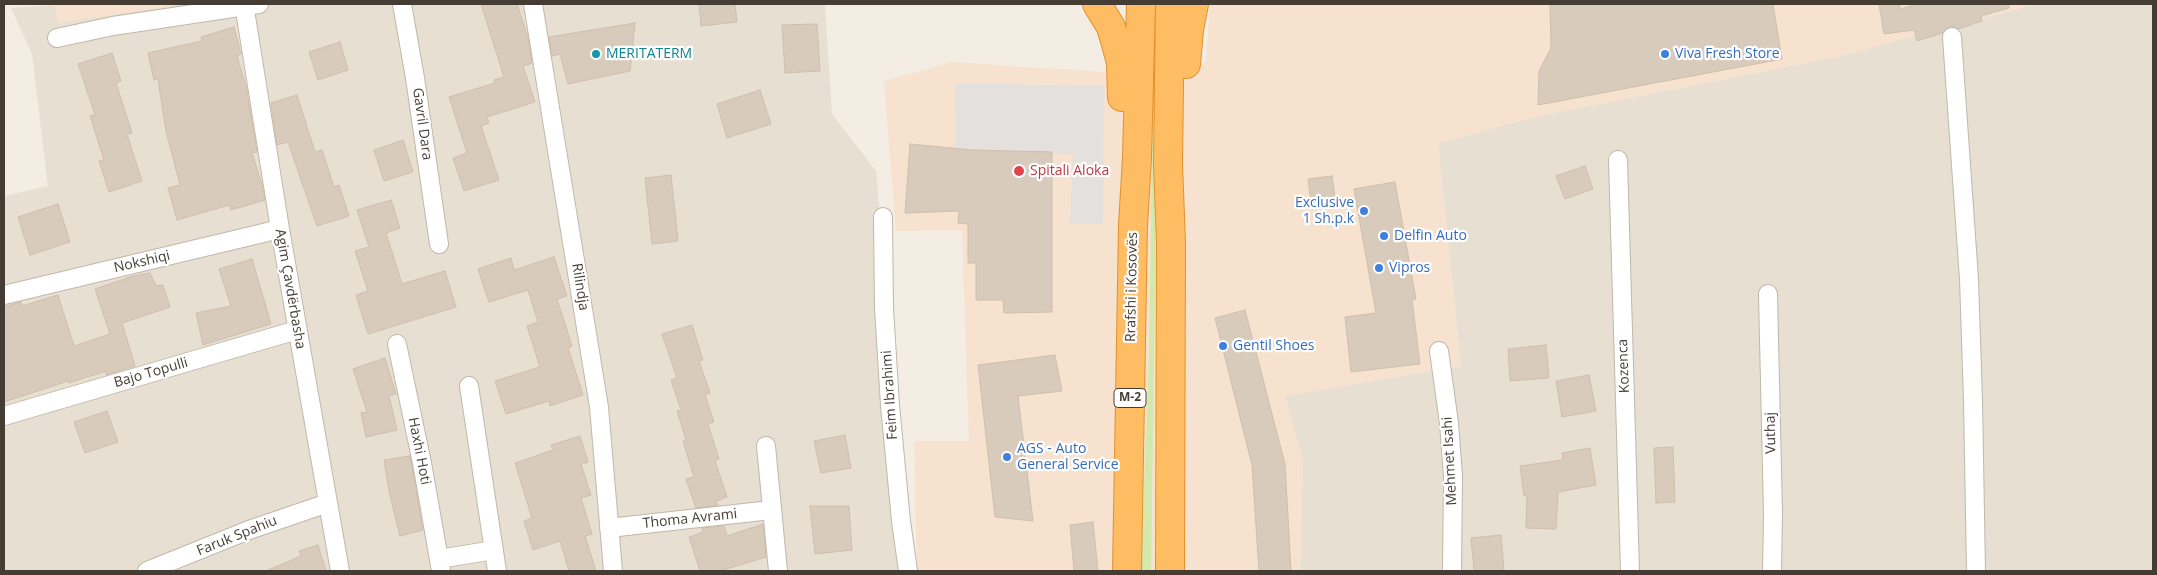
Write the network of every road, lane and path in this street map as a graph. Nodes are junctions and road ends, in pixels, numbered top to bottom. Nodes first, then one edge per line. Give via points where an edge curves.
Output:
1 (402, 4) edge
2 (533, 4) edge
3 (1097, 4) edge
4 (1141, 4) edge
5 (1170, 4) edge
6 (1194, 4) edge
7 (249, 5) edge
8 (1952, 37) dead end
9 (57, 38) dead end
10 (1618, 160) dead end
11 (883, 217) dead end
12 (1133, 225) junction
13 (280, 229) junction
14 (1171, 242) junction
15 (439, 244) dead end
16 (1768, 294) dead end
17 (4, 295) edge
18 (297, 330) junction
19 (397, 344) dead end
20 (1439, 351) dead end
21 (469, 386) dead end
22 (4, 416) edge
23 (766, 446) dead end
24 (328, 503) junction
25 (771, 510) junction
26 (610, 528) junction
27 (494, 550) junction
28 (440, 565) edge
29 (147, 571) edge
30 (340, 571) edge
31 (498, 571) edge
32 (613, 571) edge
33 (778, 571) edge
34 (908, 571) edge
35 (1127, 571) edge
36 (1170, 571) edge
37 (1452, 571) edge
38 (1630, 571) edge
39 (1772, 571) edge
40 (1976, 571) edge

1 - 15 street, Gavril Dara
2 - 26 street, Rilindja via 599,407
3 - 12 highway via 1111,27 1120,63 1123,166
4 - 12 highway, Rrafshi i Kosovës / M-2
5 - 14 highway via 1168,165
6 - 14 highway via 1187,52 1182,175
7 - 9 street
7 - 13 street, Agim Çavdërbasha
8 - 40 street via 1969,280
10 - 38 street, Kozenca
11 - 34 street, Feim Ibrahimi via 890,405
12 - 35 highway, Rrafshi i Kosovës / M-2
13 - 17 street, Nokshiqi
13 - 18 street, Agim Çavdërbasha
14 - 36 highway
16 - 39 street, Vuthaj
18 - 22 street, Bajo Topulli
18 - 24 street, Agim Çavdërbasha
19 - 28 street, Haxhi Hoti
20 - 37 street, Mehmet Isahi via 1453,478
21 - 27 street
23 - 25 street
24 - 29 street, Faruk Spahiu via 249,530
24 - 30 street, Agim Çavdërbasha
25 - 26 street, Thoma Avrami
25 - 33 street
26 - 32 street, Rilindja
27 - 28 street, Haxhi Hoti
27 - 31 street

